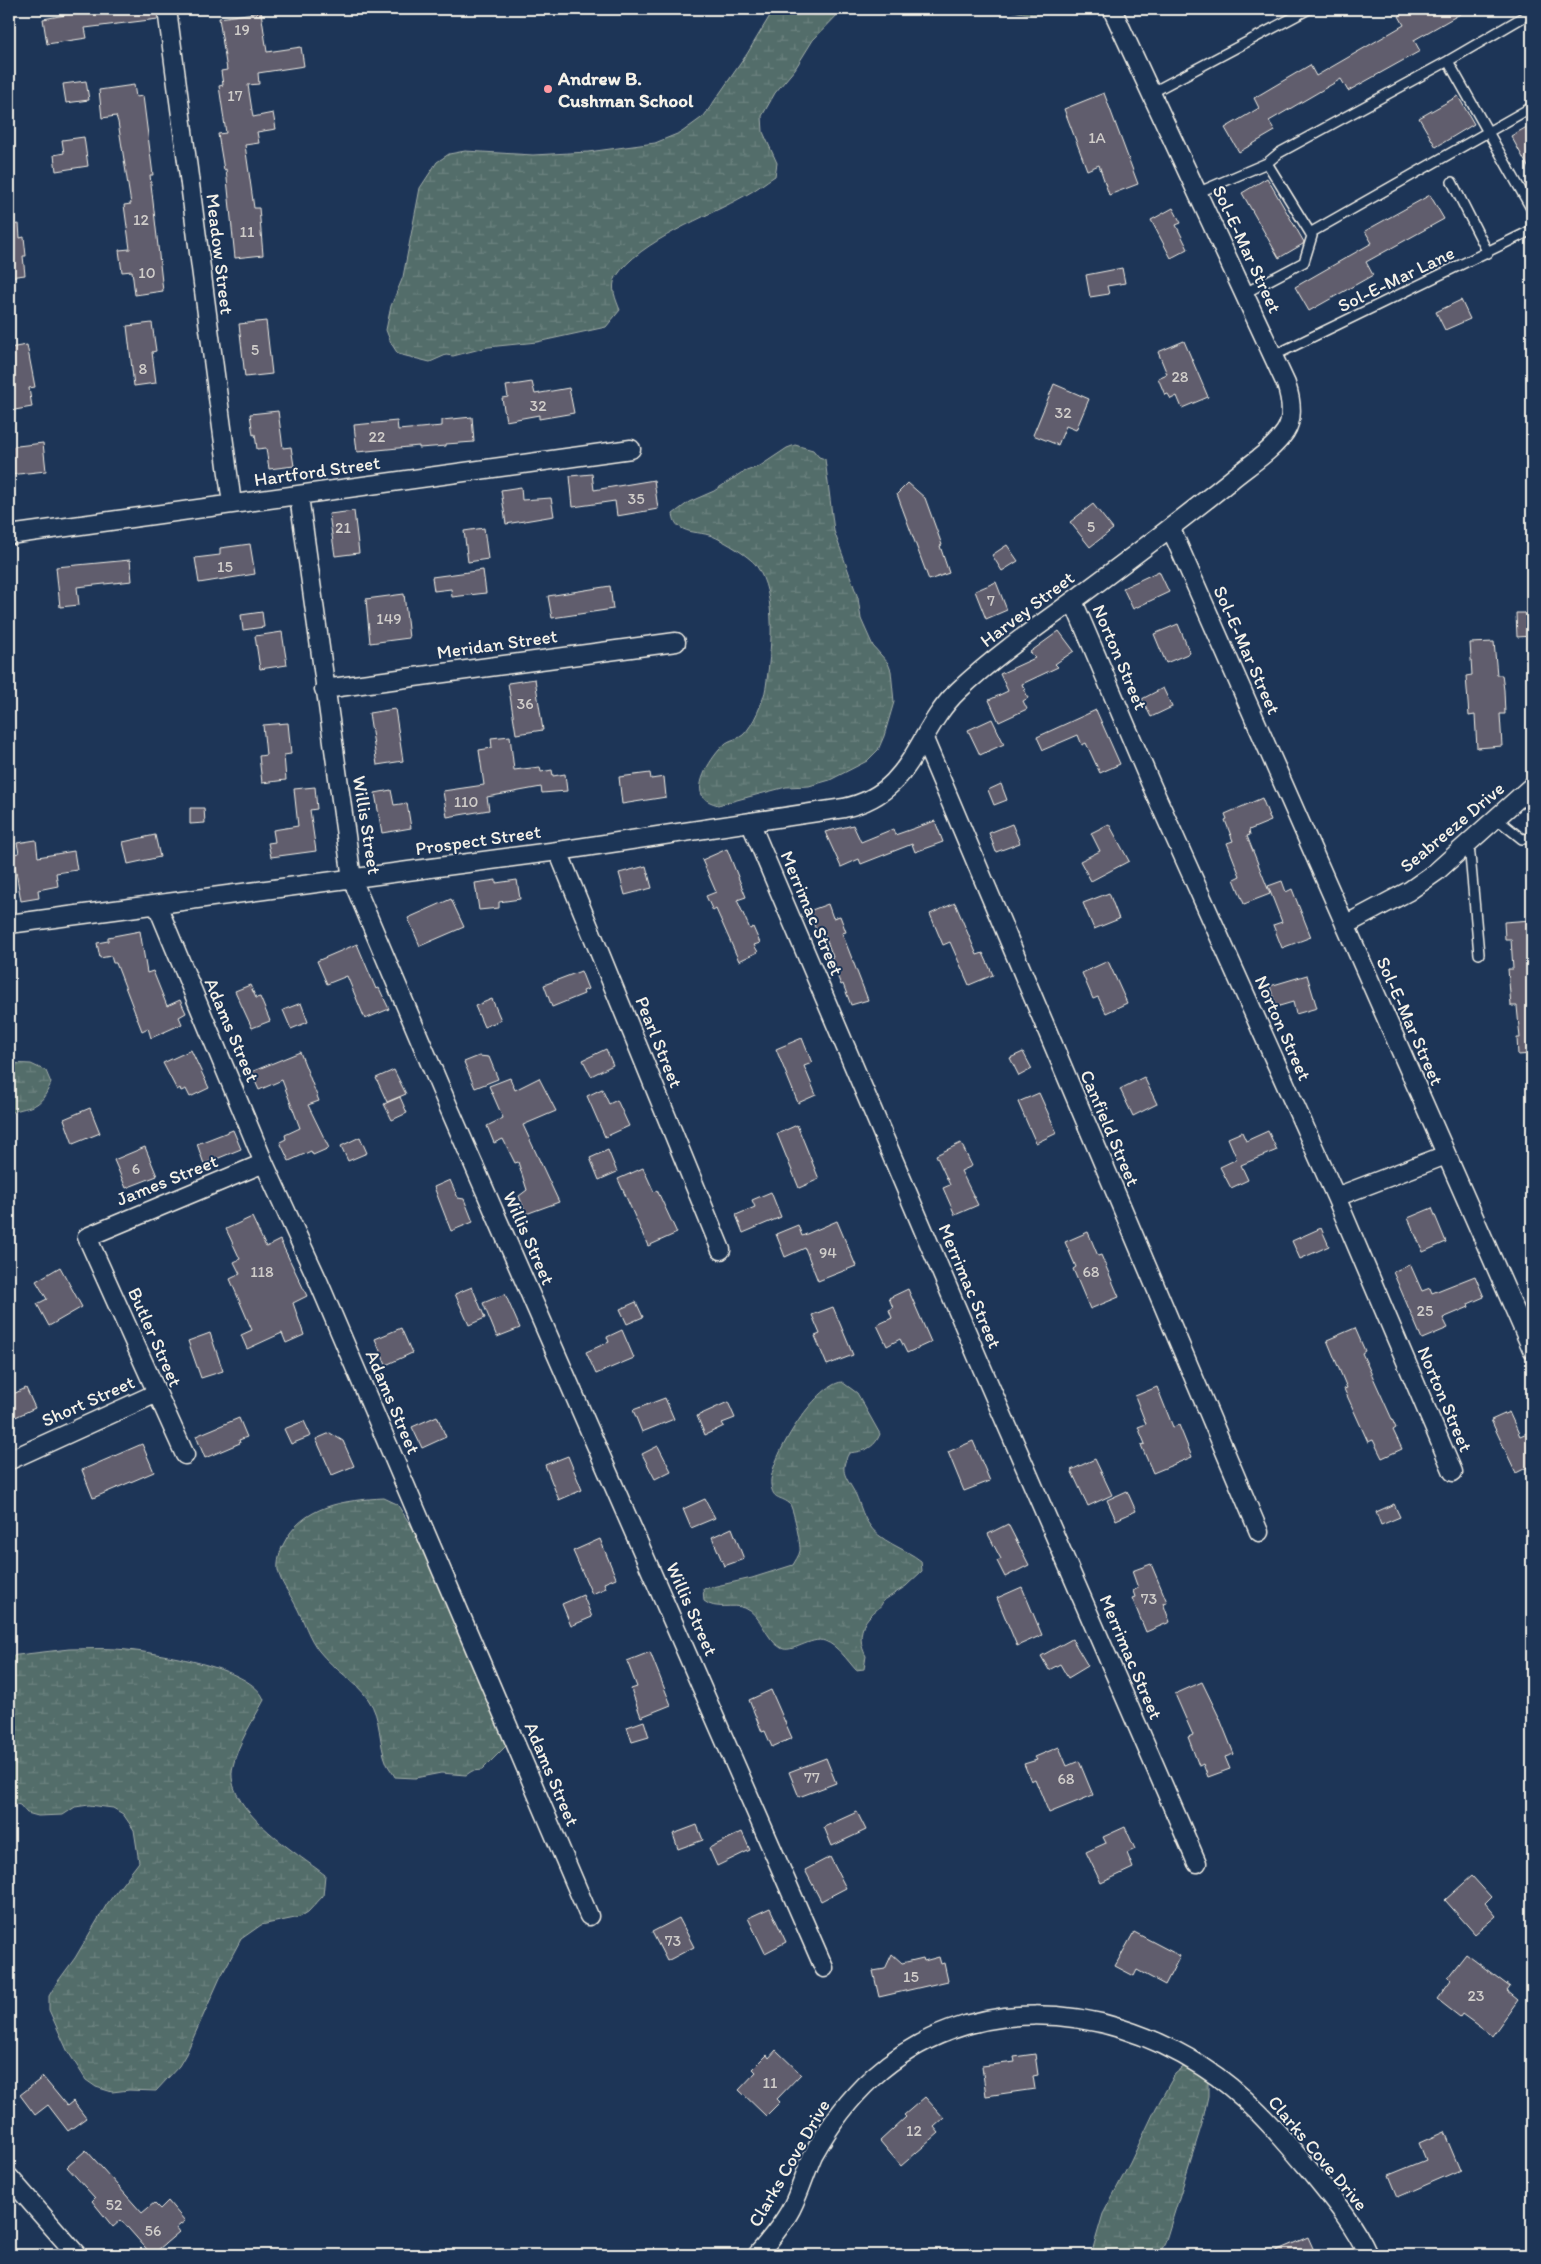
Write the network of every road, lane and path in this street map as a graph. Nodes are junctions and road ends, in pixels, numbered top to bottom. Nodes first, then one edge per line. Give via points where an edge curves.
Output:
1 (167, 9) edge
2 (1112, 9) edge
3 (1309, 9) edge
4 (1532, 12) edge
5 (1448, 61) junction
6 (1151, 93) junction
7 (1532, 107) edge
8 (1488, 132) junction
9 (1267, 163) junction
10 (1452, 182) dead end
11 (1197, 193) junction
12 (1532, 210) edge
13 (1532, 230) edge
14 (1310, 233) junction
15 (1488, 253) junction
16 (1243, 294) junction
17 (1274, 356) junction
18 (631, 449) dead end
19 (299, 496) junction
20 (232, 504) junction
21 (1171, 529) junction
22 (9, 535) edge
23 (1073, 601) junction
24 (676, 642) dead end
25 (324, 689) junction
26 (924, 739) junction
27 (1532, 786) edge
28 (1497, 819) junction
29 (750, 822) junction
30 (1532, 838) edge
31 (1469, 844) junction
32 (558, 851) junction
33 (352, 879) junction
34 (157, 905) junction
35 (9, 924) edge
36 (1344, 925) junction
37 (1479, 954) dead end
38 (1446, 1155) junction
39 (264, 1163) junction
40 (1336, 1196) junction
41 (87, 1237) joint
42 (721, 1250) dead end
43 (1532, 1349) edge
44 (157, 1393) junction
45 (185, 1455) dead end
46 (10, 1460) edge
47 (1452, 1472) dead end
48 (1259, 1532) dead end
49 (1197, 1863) dead end
50 (589, 1916) dead end
51 (824, 1968) dead end
52 (9, 2177) edge
53 (77, 2255) edge
54 (757, 2255) edge
55 (1368, 2255) edge

1 - 20 street, Meadow Street
2 - 6 street, Sol-E-Mar Street
3 - 6 lane
4 - 5 lane
5 - 8 lane
5 - 9 lane via 1279,153
6 - 11 street, Sol-E-Mar Street
7 - 8 lane
8 - 12 lane
8 - 14 lane
9 - 11 lane
9 - 14 lane
10 - 15 lane
11 - 16 street, Sol-E-Mar Street
13 - 15 lane, Sol-E-Mar Lane
14 - 16 lane via 1312,236 1304,262
15 - 17 lane, Sol-E-Mar Lane
16 - 17 street, Sol-E-Mar Street
17 - 21 street, Sol-E-Mar Street via 1290,395 1286,431 1268,450
18 - 19 street, Hartford Street
19 - 20 street, Hartford Street
19 - 25 street, Willis Street
20 - 22 street, Hartford Street
21 - 23 street, Harvey Street
21 - 36 street, Sol-E-Mar Street
23 - 26 street, Harvey Street via 958,691
23 - 40 street, Norton Street via 1150,782
24 - 25 street, Meridan Street
25 - 33 street, Willis Street
26 - 29 street, Prospect Street via 896,780 868,801 844,808
26 - 48 street, Canfield Street
27 - 28 street, Seabreeze Drive
28 - 30 lane via 1522,838
28 - 31 street, Seabreeze Drive
29 - 32 street, Prospect Street
29 - 49 street, Merrimac Street via 974,1351
31 - 36 street, Seabreeze Drive via 1409,891
31 - 37 lane
32 - 33 street, Prospect Street
32 - 42 street, Pearl Street
33 - 34 street, Prospect Street
33 - 51 street, Willis Street via 448,1108
34 - 35 street, Prospect Street
34 - 39 street, Adams Street
36 - 38 street, Sol-E-Mar Street
38 - 40 street
38 - 43 street, Sol-E-Mar Street
39 - 41 street, James Street
39 - 50 street, Adams Street via 319,1283
40 - 47 street, Norton Street
41 - 44 street, Butler Street
44 - 45 street, Butler Street
44 - 46 street, Short Street
52 - 53 street
54 - 55 street, Clarks Cove Drive via 790,2210 830,2126 873,2078 898,2057 927,2039 964,2024 1048,2014 1129,2031 1203,2067 1232,2088 1274,2129 1327,2192 1362,2241

